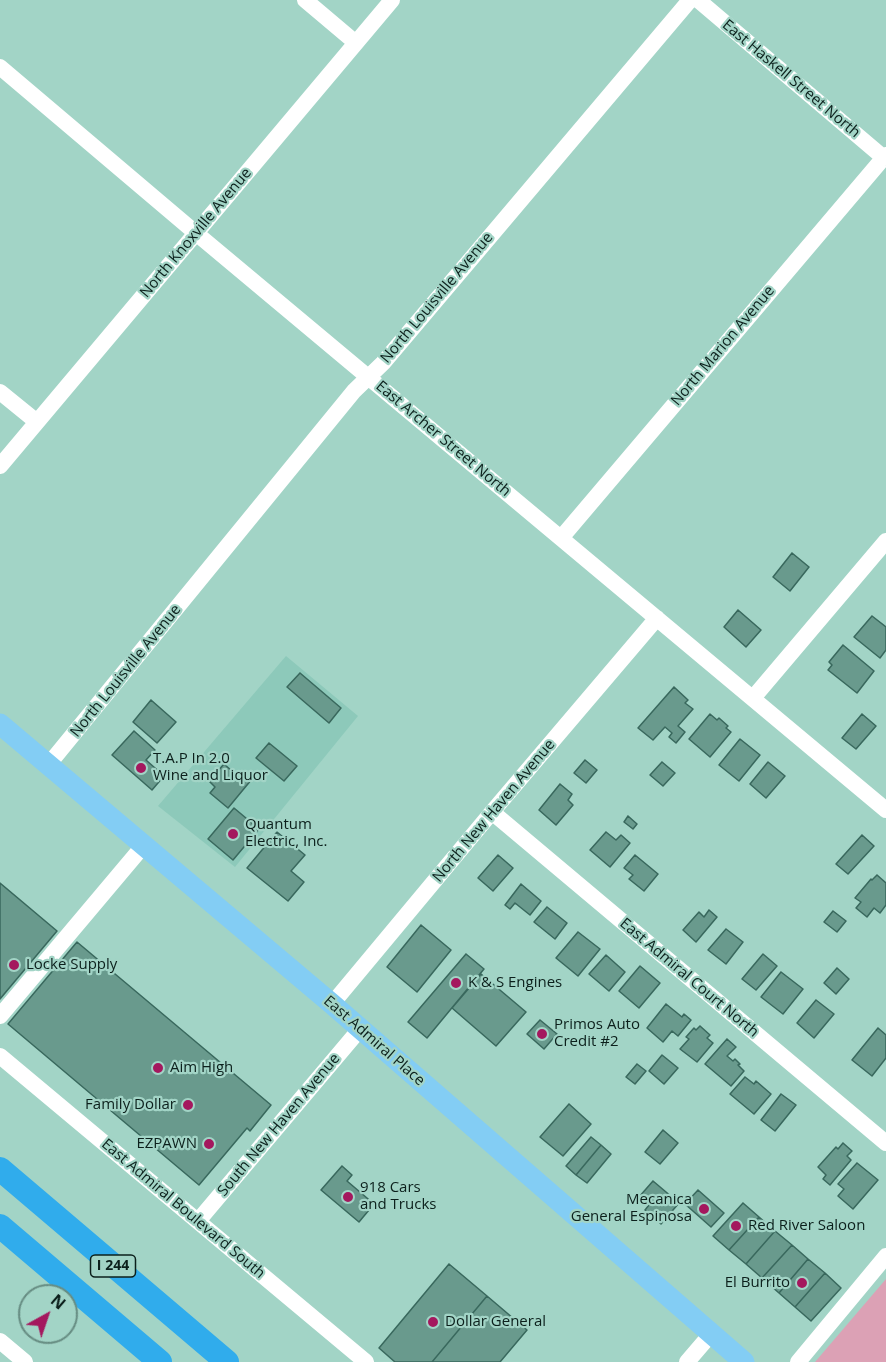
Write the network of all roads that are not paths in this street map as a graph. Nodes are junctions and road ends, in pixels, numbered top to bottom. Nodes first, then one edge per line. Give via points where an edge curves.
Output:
1 (305, 0) edge
2 (392, 0) edge
3 (690, 0) edge
4 (698, 0) edge
5 (356, 43) junction
6 (0, 67) edge
7 (885, 156) edge
8 (196, 234) junction
9 (368, 377) junction
10 (0, 392) edge
11 (37, 422) junction
12 (0, 466) edge
13 (561, 538) junction
14 (886, 541) edge
15 (657, 618) junction
16 (753, 698) junction
17 (0, 724) edge
18 (49, 765) junction
19 (886, 810) edge
20 (492, 812) junction
21 (144, 845) junction
22 (332, 1004) junction
23 (0, 1016) edge
24 (360, 1029) junction
25 (0, 1056) edge
26 (886, 1143) edge
27 (0, 1169) edge
28 (198, 1221) junction
29 (0, 1226) edge
30 (886, 1256) edge
31 (711, 1334) junction
32 (0, 1341) edge
33 (25, 1362) edge
34 (160, 1362) edge
35 (227, 1362) edge
36 (366, 1362) edge
37 (687, 1362) edge
38 (744, 1362) edge
39 (798, 1362) edge

1 - 5 street
2 - 5 street, North Knoxville Avenue
3 - 9 street, North Louisville Avenue
4 - 7 street, East Haskell Street North
5 - 8 street, North Knoxville Avenue
6 - 8 street, East Archer Street North
7 - 13 street, North Marion Avenue
8 - 9 street, East Archer Street North
8 - 11 street, North Knoxville Avenue
9 - 13 street, East Archer Street North
9 - 18 street, North Louisville Avenue
10 - 11 street
11 - 12 street, North Knoxville Avenue
13 - 15 street, East Archer Street North
14 - 16 street
15 - 16 street, East Archer Street North
15 - 20 street, North New Haven Avenue
16 - 19 street, East Archer Street North
17 - 18 main road, East Admiral Place
18 - 21 main road, East Admiral Place
20 - 22 street, North New Haven Avenue
20 - 26 street, East Admiral Court North
21 - 22 main road, East Admiral Place
21 - 23 street
22 - 24 main road, East Admiral Place
24 - 28 street, South New Haven Avenue
24 - 31 main road, East Admiral Place
25 - 28 street, East Admiral Boulevard South
27 - 35 highway, I 244
28 - 36 street, East Admiral Boulevard South
29 - 34 highway, I 244
30 - 39 street
31 - 37 street
31 - 38 main road, East Admiral Place
32 - 33 street

